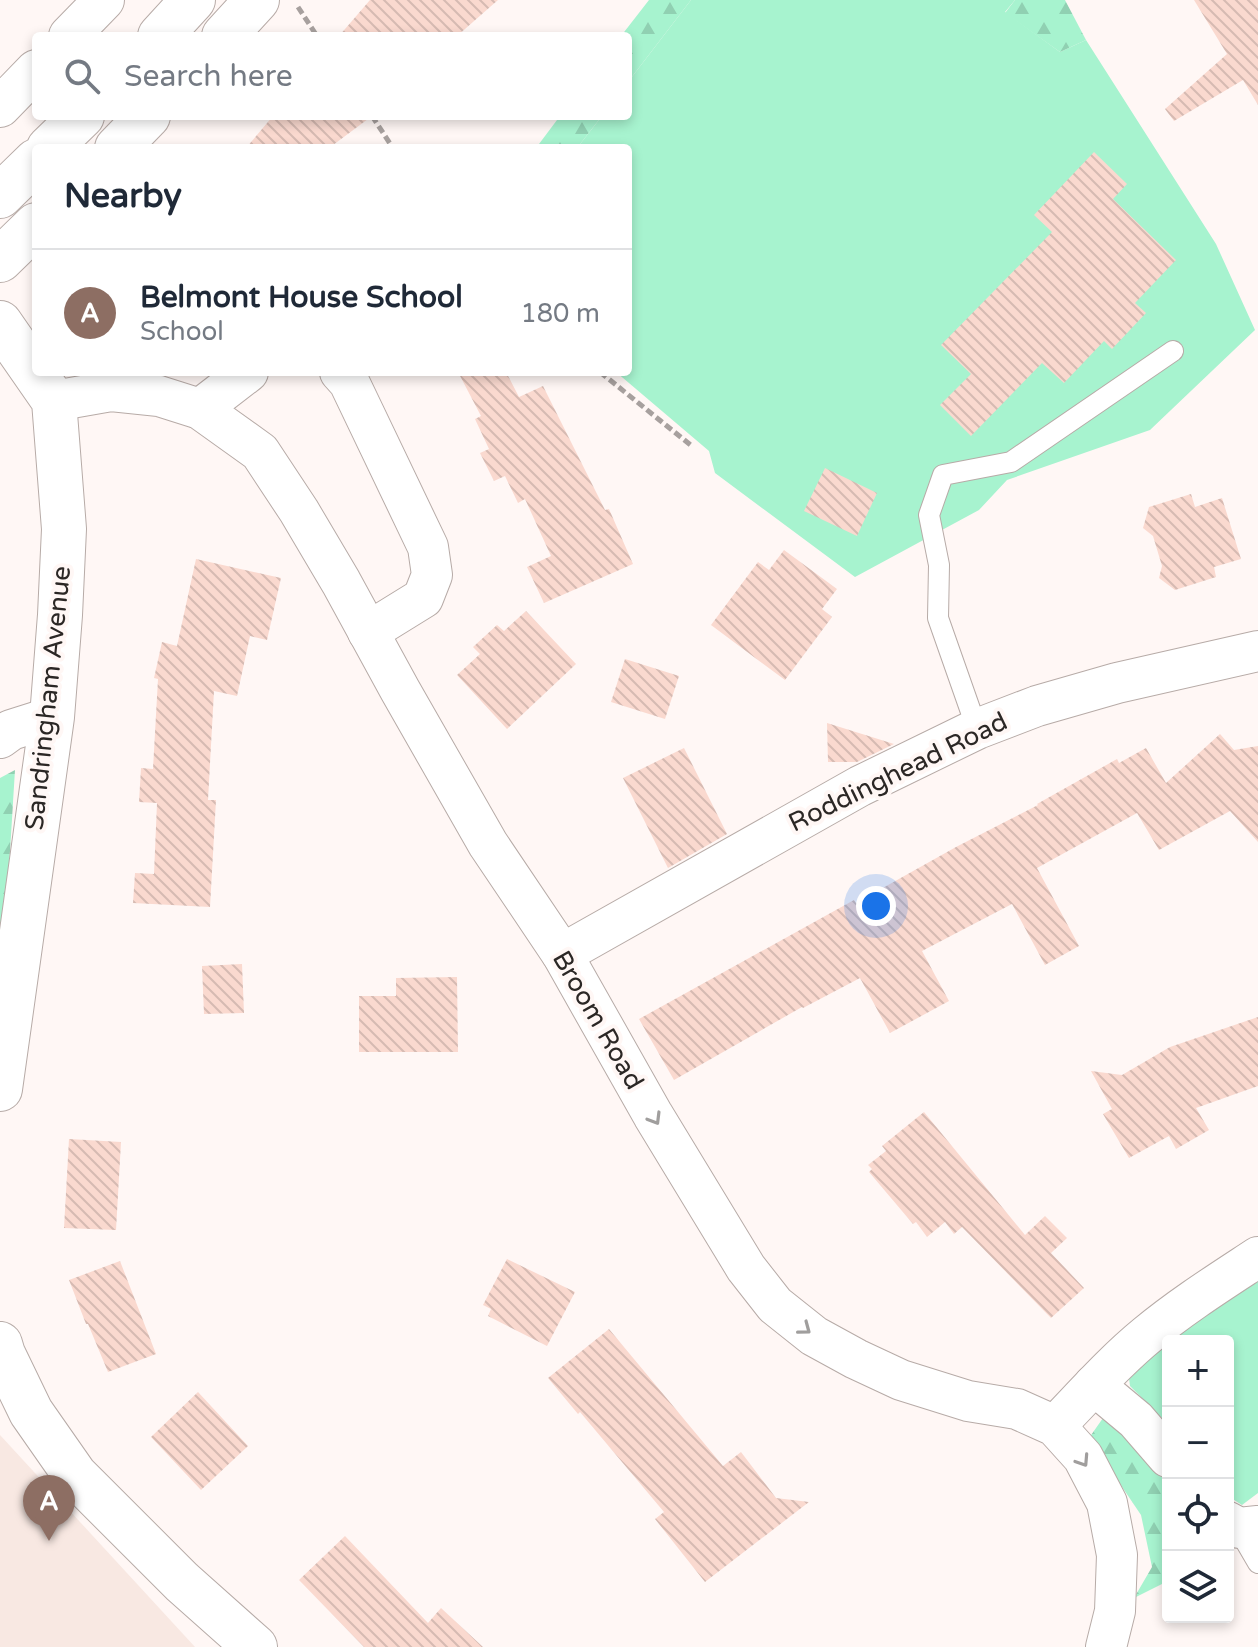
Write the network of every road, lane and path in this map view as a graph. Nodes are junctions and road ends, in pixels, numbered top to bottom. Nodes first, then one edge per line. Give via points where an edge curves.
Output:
1 (104, 0) edge
2 (193, 0) edge
3 (257, 0) edge
4 (293, 0) edge
5 (73, 32) edge
6 (164, 32) edge
7 (228, 32) edge
8 (314, 32) edge
9 (32, 74) edge
10 (0, 107) edge
11 (78, 120) edge
12 (144, 120) edge
13 (375, 120) edge
14 (53, 144) edge
15 (121, 144) edge
16 (390, 144) edge
17 (32, 165) edge
18 (0, 196) edge
19 (32, 229) edge
20 (0, 260) edge
21 (0, 323) edge
22 (1173, 351) dead end
23 (32, 369) edge
24 (37, 376) edge
25 (243, 376) edge
26 (344, 376) edge
27 (605, 376) edge
28 (54, 401) junction
29 (200, 409) junction
30 (693, 447) dead end
31 (368, 632) junction
32 (1258, 651) edge
33 (52, 717) junction
34 (977, 729) junction
35 (0, 738) edge
36 (562, 954) junction
37 (0, 1089) edge
38 (1258, 1257) edge
39 (0, 1344) edge
40 (1094, 1385) junction
41 (1055, 1426) junction
42 (1162, 1450) edge
43 (1241, 1525) edge
44 (1258, 1563) edge
45 (255, 1647) edge
46 (1106, 1647) edge

1 - 5 street
2 - 6 street
3 - 7 street
4 - 8 path
9 - 10 street
11 - 14 street
12 - 15 street
13 - 16 path
17 - 18 street
19 - 20 street
21 - 23 street
22 - 34 lane via 1011,462 943,475 929,515 939,565 938,618
24 - 28 street
25 - 29 street
26 - 31 street via 428,547 432,575 423,598
27 - 30 path
28 - 29 street, Broom Road via 111,391 159,396
28 - 33 street, Sandringham Avenue via 64,529
29 - 31 street, Broom Road via 260,452
31 - 36 street, Broom Road via 488,844
32 - 34 street, Roddinghead Road via 1117,683
33 - 35 street
33 - 37 street, Sandringham Avenue
34 - 36 street, Roddinghead Road via 860,786
36 -> 41 street, Broom Road via 653,1115 746,1268 775,1305 814,1336 901,1380 968,1401 1017,1409
38 - 40 street via 1179,1310
39 - 45 street via 31,1412 75,1475
40 - 41 street
40 - 42 street
41 -> 46 street, Broom Road via 1083,1457 1107,1503 1117,1555 1115,1611
43 - 44 lane

